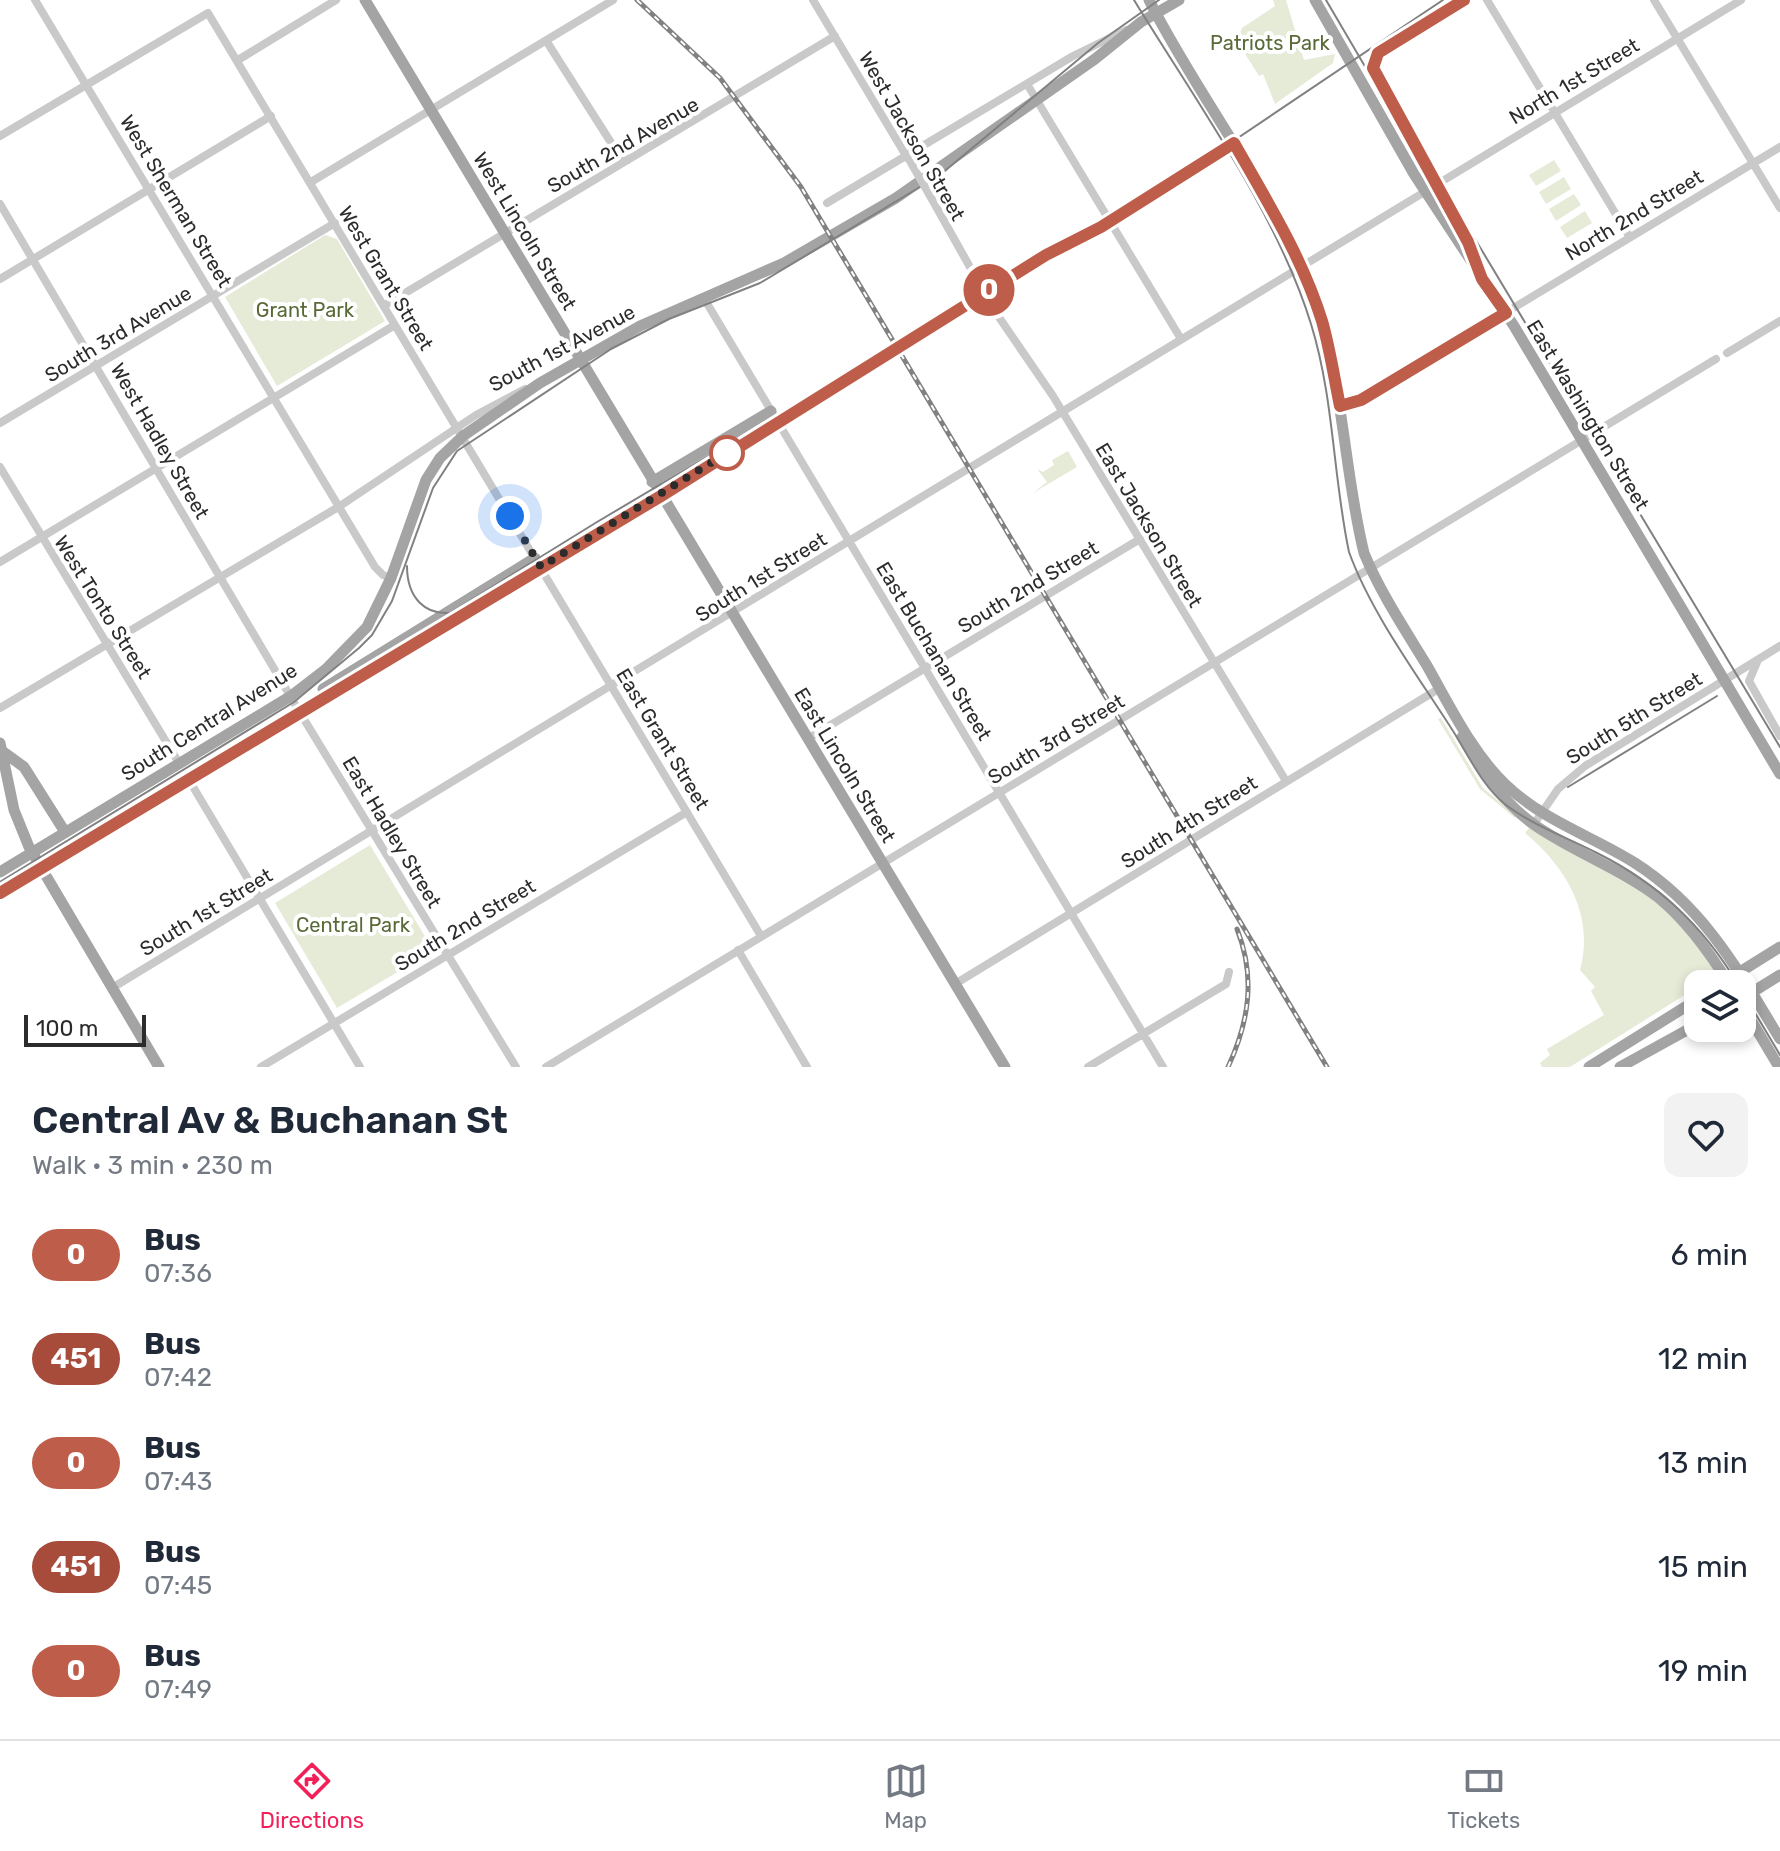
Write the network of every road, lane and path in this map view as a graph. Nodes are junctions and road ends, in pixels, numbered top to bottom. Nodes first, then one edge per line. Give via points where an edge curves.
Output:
1 (35, 0) edge
2 (336, 0) edge
3 (365, 0) edge
4 (613, 0) edge
5 (813, 0) edge
6 (1149, 0) edge
7 (1179, 0) edge
8 (1315, 0) edge
9 (1464, 0) edge
10 (1487, 0) edge
11 (1654, 0) edge
12 (1741, 0) edge
13 (1156, 13) junction
14 (1141, 22) junction
15 (835, 36) junction
16 (1677, 38) junction
17 (547, 42) junction
18 (238, 60) junction
19 (1027, 84) junction
20 (87, 85) junction
21 (1036, 99) junction
22 (431, 111) junction
23 (1554, 112) junction
24 (271, 116) junction
25 (0, 136) edge
26 (1232, 139) junction
27 (1780, 147) edge
28 (908, 159) junction
29 (628, 160) junction
30 (1753, 163) junction
31 (311, 182) junction
32 (1436, 183) junction
33 (150, 189) junction
34 (1424, 190) junction
35 (827, 203) dead end
36 (0, 204) edge
37 (1780, 208) edge
38 (1107, 217) junction
39 (335, 223) junction
40 (504, 233) junction
41 (1629, 236) junction
42 (33, 259) junction
43 (1300, 265) junction
44 (0, 279) edge
45 (1482, 279) junction
46 (984, 290) junction
47 (214, 296) junction
48 (705, 300) junction
49 (385, 305) junction
50 (1506, 313) junction
51 (1780, 321) edge
52 (395, 325) junction
53 (1181, 339) junction
54 (1727, 353) dead end
55 (1716, 359) dead end
56 (582, 360) junction
57 (97, 365) junction
58 (866, 367) tunnel mouth
59 (540, 383) joint
60 (274, 397) junction
61 (1340, 406) junction
62 (1062, 412) junction
63 (775, 417) junction
64 (0, 423) edge
65 (460, 432) junction
66 (1581, 439) junction
67 (0, 467) edge
68 (156, 468) junction
69 (652, 482) junction
70 (661, 496) junction
71 (340, 506) junction
72 (41, 537) junction
73 (1140, 539) junction
74 (849, 541) junction
75 (537, 561) junction
76 (0, 562) edge
77 (1370, 566) junction
78 (220, 575) junction
79 (391, 578) junction
80 (733, 612) junction
81 (107, 643) junction
82 (1780, 646) edge
83 (1758, 660) junction
84 (1213, 663) junction
85 (925, 668) junction
86 (1725, 680) junction
87 (612, 687) junction
88 (1440, 688) junction
89 (291, 696) junction
90 (1447, 700) junction
91 (0, 708) edge
92 (299, 711) junction
93 (1780, 736) edge
94 (809, 738) junction
95 (1, 747) edge
96 (179, 763) junction
97 (1780, 774) edge
98 (189, 780) junction
99 (1286, 781) junction
100 (1000, 792) junction
101 (687, 812) junction
102 (1541, 814) junction
103 (1534, 824) junction
104 (372, 830) junction
105 (65, 832) junction
106 (37, 860) junction
107 (883, 862) junction
108 (0, 872) edge
109 (0, 892) edge
110 (259, 899) junction
111 (1072, 912) junction
112 (761, 936) junction
113 (1780, 947) edge
114 (738, 950) junction
115 (447, 954) junction
116 (1717, 970) edge
117 (1739, 970) edge
118 (1743, 970) edge
119 (1229, 972) dead end
120 (1780, 975) edge
121 (955, 984) junction
122 (112, 988) junction
123 (1756, 990) edge
124 (1756, 1007) edge
125 (1684, 1008) edge
126 (333, 1022) junction
127 (1756, 1028) edge
128 (1684, 1032) edge
129 (1143, 1034) junction
130 (1780, 1039) edge
131 (804, 1066) edge
132 (159, 1067) edge
133 (261, 1067) edge
134 (360, 1067) edge
135 (516, 1067) edge
136 (546, 1067) edge
137 (1005, 1067) edge
138 (1088, 1067) edge
139 (1163, 1067) edge
140 (1589, 1067) edge
141 (1620, 1067) edge
142 (1779, 1067) edge

1 - 20 street, West Sherman Street
2 - 18 street
3 - 22 main road, West Lincoln Street
4 - 17 street
5 - 15 street, West Jackson Street
6 - 13 main road
7 - 13 main road, South 1st Avenue
8 - 34 main road, East Washington Street
9 - 32 main road via 1378,53 1373,63
10 - 23 street
11 - 16 street
12 - 16 street, North 1st Street
13 - 14 main road, South 1st Avenue
13 - 26 main road
14 - 19 street, South 1st Avenue
14 - 21 main road, South 1st Avenue
15 - 28 street, West Jackson Street
15 - 29 street, South 2nd Avenue
16 - 23 street, North 1st Street
16 - 30 street
17 - 22 street
17 - 29 street via 617,152
18 - 20 street, West Grant Street via 208,13
18 - 24 street, West Grant Street
19 - 21 street
19 - 28 street, South 1st Avenue
20 - 25 street
20 - 33 street, West Sherman Street
21 - 38 street
21 - 48 main road, South 1st Avenue via 896,198 815,247
22 - 31 street
22 - 40 main road, West Lincoln Street
23 - 32 street, North 1st Street
23 - 41 street
24 - 31 street, West Grant Street
24 - 33 street
26 - 38 main road
26 - 43 main road
27 - 30 street, North 2nd Street
28 - 35 street, South 1st Avenue
28 - 46 street, West Jackson Street, bridge
29 - 40 street, South 2nd Avenue
30 - 37 street
30 - 41 street, North 2nd Street
31 - 39 street, West Grant Street
32 - 34 street, North 1st Street
32 - 45 main road
33 - 42 street
33 - 47 street, West Sherman Street
34 - 43 street, South 1st Street
34 - 45 main road, East Washington Street
36 - 42 street, West Hadley Street
38 - 46 main road
38 - 53 street
39 - 47 street, South 3rd Avenue
39 - 49 street, West Grant Street
40 - 49 street, South 2nd Avenue
40 - 56 main road, West Lincoln Street
41 - 50 street, North 2nd Street
42 - 44 street
42 - 57 street, West Hadley Street
43 - 53 street, South 1st Street
43 - 61 main road via 1325,332
45 - 50 main road, East Washington Street
46 - 62 street, East Jackson Street
47 - 57 street, South 3rd Avenue
47 - 60 street, West Sherman Street
48 - 56 main road, South 1st Avenue via 672,310
48 - 63 street, East Buchanan Street
49 - 52 street, West Grant Street
50 - 61 street via 1361,400
50 - 66 main road, East Washington Street
51 - 54 street
52 - 60 street
52 - 65 street, West Grant Street
53 - 62 street, South 1st Street
55 - 66 street, South 3rd Street
56 - 59 main road, South 1st Avenue
56 - 69 main road, West Lincoln Street
57 - 64 street, South 3rd Avenue
57 - 68 street, West Hadley Street
58 - 63 main road, South Central Avenue
59 - 65 main road, South Central Avenue
60 - 68 street
60 - 71 street, West Sherman Street
61 - 77 main road via 1360,536
62 - 73 street, East Jackson Street
62 - 74 street, South 1st Street
63 - 69 main road
63 - 70 main road, South Central Avenue
63 - 74 street, East Buchanan Street
65 - 71 street
65 - 75 street, West Grant Street
65 - 79 main road, South Central Avenue via 426,480
66 - 77 street, South 3rd Street
66 - 86 main road, East Washington Street
67 - 72 street, West Tonto Street
68 - 72 street
68 - 78 street, West Hadley Street
69 - 70 main road, East Lincoln Street
70 - 75 main road, South Central Avenue
70 - 80 main road, East Lincoln Street
71 - 78 street
71 - 79 street, West Sherman Street via 375,567
72 - 76 street
72 - 81 street, West Tonto Street
73 - 84 street, East Jackson Street
73 - 85 street, South 2nd Street
74 - 80 street, South 1st Street
74 - 85 street, East Buchanan Street
75 - 87 street, East Grant Street
75 - 92 main road, South Central Avenue
77 - 84 street, South 3rd Street
77 - 88 main road
78 - 81 street
78 - 89 street, West Hadley Street
79 - 89 main road, South Central Avenue via 367,627
80 - 87 street, South 1st Street
80 - 94 main road, East Lincoln Street
81 - 91 street
81 - 96 street, West Tonto Street
82 - 83 street, South 5th Street
83 - 86 street, South 5th Street
83 - 93 street via 1749,681
84 - 99 street, East Jackson Street
84 - 100 street, South 3rd Street
85 - 94 street, South 2nd Street
85 - 100 street, East Buchanan Street
86 - 97 main road, East Washington Street
86 - 102 street, South 5th Street via 1585,766 1558,789
87 - 101 street, East Grant Street
87 - 104 street, South 1st Street
88 - 90 main road
88 - 99 street, South 4th Street
89 - 92 street, East Hadley Street
89 - 96 main road, South Central Avenue
90 - 102 main road via 1494,771
90 - 103 main road via 1479,768
92 - 98 main road, South Central Avenue
92 - 104 street, East Hadley Street
94 - 107 main road, East Lincoln Street
95 - 105 main road via 24,767
95 - 106 main road via 14,810
96 - 105 main road, South Central Avenue
98 - 106 main road, South Central Avenue
98 - 110 street
99 - 111 street, South 4th Street
100 - 107 street, South 3rd Street
100 - 111 street, East Buchanan Street
101 - 112 street, East Grant Street
101 - 115 street, South 2nd Street
102 - 103 street, South 5th Street
102 - 117 main road via 1667,885 1717,936
103 - 116 main road via 1660,900 1689,927
104 - 110 street, South 1st Street
104 - 115 street, East Hadley Street
105 - 106 main road, South Central Avenue
106 - 108 main road, South Central Avenue
106 - 109 main road, South Central Avenue
106 - 122 main road
107 - 112 street, South 3rd Street
107 - 121 main road, East Lincoln Street
110 - 122 street, South 1st Street
110 - 126 street
111 - 121 street, South 4th Street
111 - 129 street, East Buchanan Street
112 - 114 street, South 3rd Street
113 - 118 main road
114 - 131 street
114 - 136 street, South 3rd Street
115 - 126 street, South 2nd Street
115 - 135 street, East Hadley Street
119 - 129 street via 1226,984
120 - 123 main road
121 - 137 main road, East Lincoln Street
122 - 132 main road
124 - 130 main road
125 - 140 main road
126 - 133 street, South 2nd Street
126 - 134 street
127 - 142 main road
128 - 141 main road
129 - 138 street
129 - 139 street, East Buchanan Street

